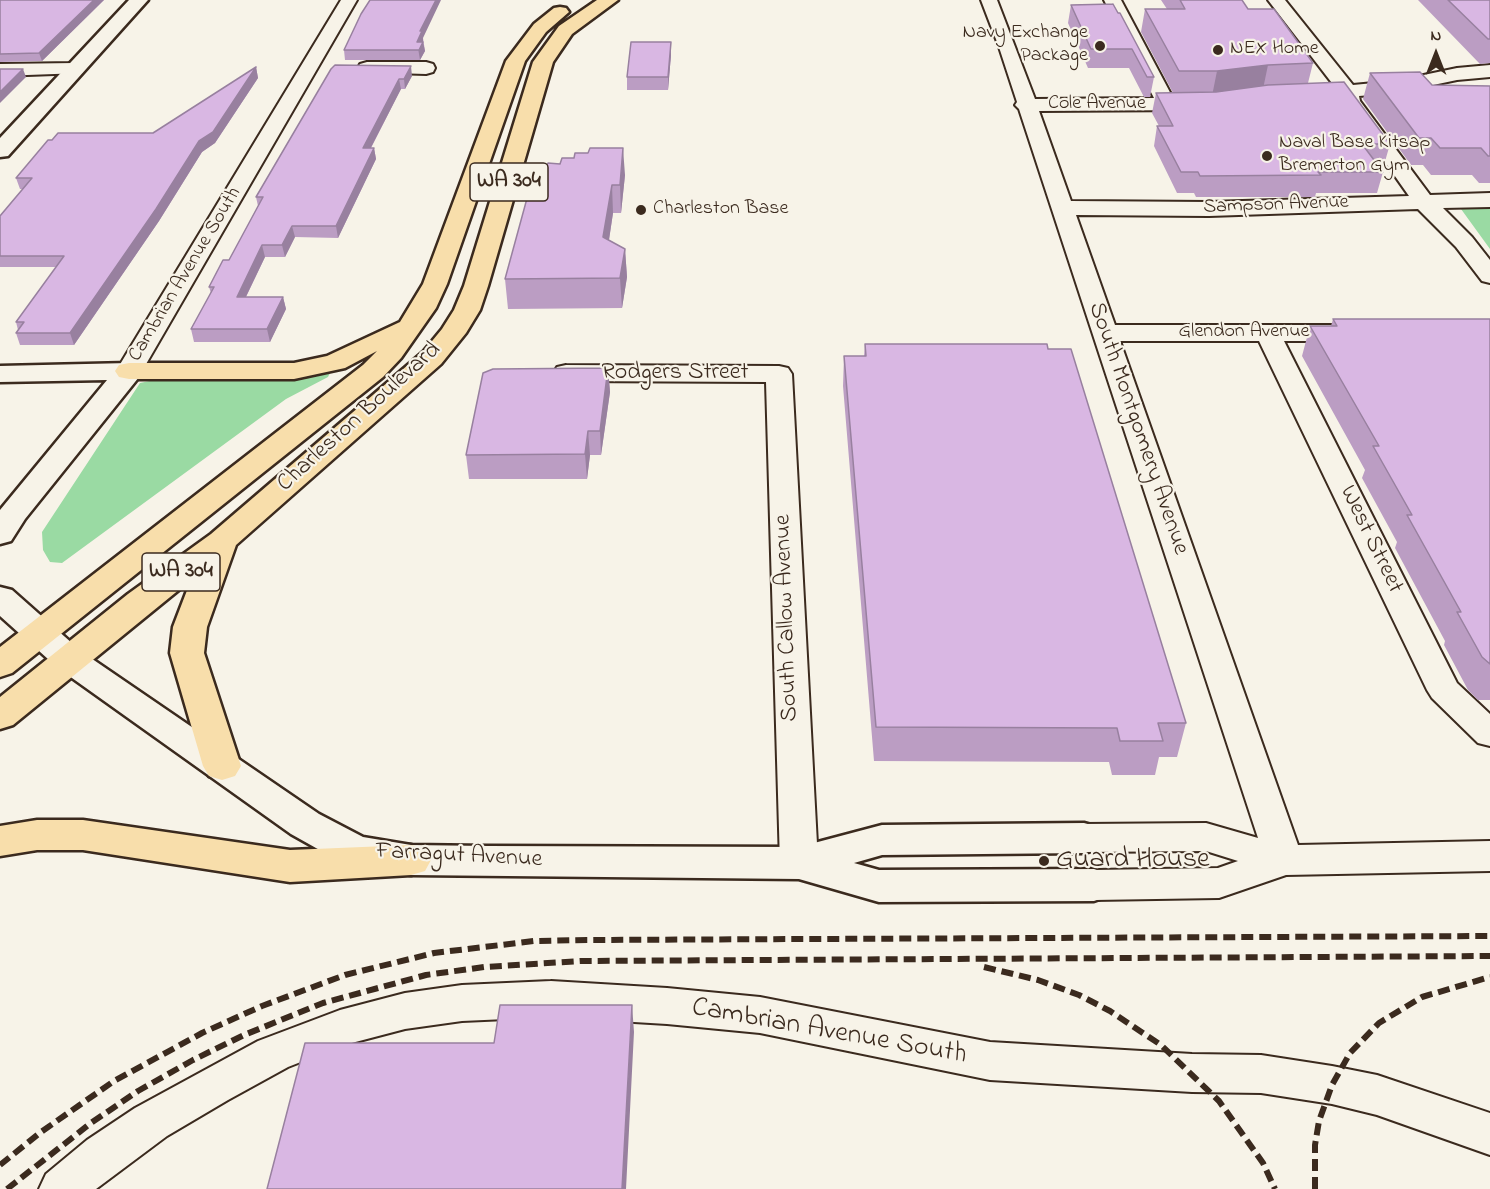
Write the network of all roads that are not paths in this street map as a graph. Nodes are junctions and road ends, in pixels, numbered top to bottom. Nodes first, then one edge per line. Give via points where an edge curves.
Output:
1 (139, 0) edge
2 (349, 0) edge
3 (579, 0) edge
4 (609, 0) edge
5 (989, 0) edge
6 (1112, 0) edge
7 (1276, 0) edge
8 (309, 67) junction
9 (426, 68) dead end
10 (75, 69) junction
11 (0, 70) edge
12 (1490, 71) edge
13 (1349, 93) junction
14 (1298, 95) edge
15 (1212, 104) edge
16 (1025, 105) junction
17 (1167, 105) junction
18 (0, 151) edge
19 (1490, 200) edge
20 (1424, 202) junction
21 (1062, 208) junction
22 (1490, 276) edge
23 (414, 321) junction
24 (1105, 333) junction
25 (1268, 333) junction
26 (1373, 333) edge
27 (129, 371) junction
28 (543, 373) edge
29 (0, 374) edge
30 (779, 374) joint
31 (0, 534) edge
32 (222, 541) junction
33 (0, 598) edge
34 (40, 633) junction
35 (70, 660) junction
36 (0, 665) edge
37 (0, 716) edge
38 (1490, 734) edge
39 (222, 766) junction
40 (1084, 838) joint
41 (0, 841) edge
42 (1490, 856) edge
43 (411, 860) junction
44 (1284, 860) junction
45 (799, 863) junction
46 (1094, 885) joint
47 (1490, 1134) edge
48 (62, 1189) edge

1 - 10 street
2 - 8 street, Cambrian Avenue South
3 - 23 highway, Charleston Boulevard / WA 304 via 540,28 516,61 446,256
4 - 32 highway, Charleston Boulevard / WA 304 via 565,30 543,62 488,252 467,310 453,333 432,358
5 - 16 street, South Montgomery Avenue
6 - 17 street
7 - 13 street
8 - 9 street
8 - 27 street, Cambrian Avenue South
10 - 11 street
10 - 18 street
12 - 13 street
13 - 14 street
13 - 20 street via 1350,101
15 - 17 street, Cole Avenue
16 - 17 street, Cole Avenue
16 - 21 street, South Montgomery Avenue
19 - 20 street, Sampson Avenue
20 - 21 street, Sampson Avenue via 1209,209
20 - 22 street via 1464,242
21 - 24 street, South Montgomery Avenue
23 - 27 highway via 329,365 294,371
23 - 34 highway, Charleston Boulevard / WA 304 via 373,371
24 - 25 street, Glendon Avenue
24 - 44 street, South Montgomery Avenue
25 - 26 street, Glendon Avenue
25 - 38 street, West Street via 1444,690
27 - 29 street
27 - 31 street, Cambrian Avenue South
28 - 30 street, Rodgers Street
30 - 45 street, South Callow Avenue
32 - 35 highway, Charleston Boulevard / WA 304
32 - 39 highway via 190,627 187,653
33 - 34 street
34 - 35 street, Farragut Avenue
34 - 36 highway, Charleston Boulevard / WA 304
35 - 37 highway, Charleston Boulevard / WA 304
35 - 39 street, Farragut Avenue
39 - 43 street, Farragut Avenue via 305,824 355,851
40 - 44 street, Farragut Avenue via 1206,837
40 - 45 street, Farragut Avenue via 882,840
41 - 43 highway via 37,835 83,835 290,866
42 - 44 street, Farragut Avenue
43 - 45 street, Farragut Avenue
44 - 46 street, Farragut Avenue via 1219,883
45 - 46 street, Farragut Avenue via 879,886
47 - 48 street, Cambrian Avenue South via 1377,1095 1332,1084 1273,1076 990,1061 760,1015 551,999 462,1003 405,1011 273,1054 152,1122

